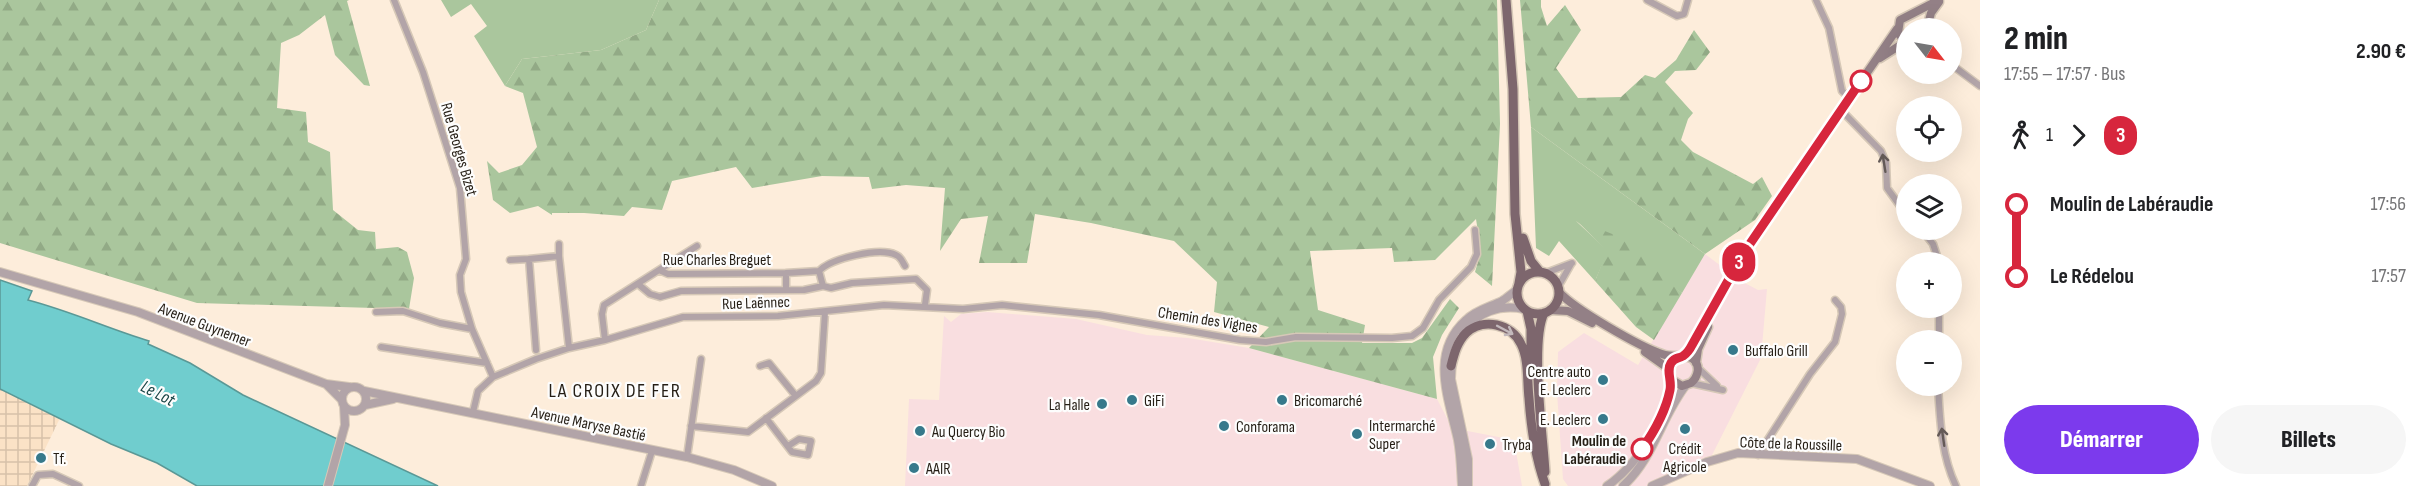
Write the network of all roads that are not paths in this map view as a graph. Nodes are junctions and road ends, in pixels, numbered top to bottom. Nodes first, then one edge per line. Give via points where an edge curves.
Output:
1 (394, 0) edge
2 (1506, 0) edge
3 (1647, 0) edge
4 (1688, 0) edge
5 (1816, 0) edge
6 (1940, 0) edge
7 (1912, 15) junction
8 (1905, 18) edge
9 (1922, 18) edge
10 (1930, 18) edge
11 (1896, 30) edge
12 (1896, 48) edge
13 (1873, 65) junction
14 (1962, 72) edge
15 (1980, 86) edge
16 (1512, 89) junction
17 (1850, 98) junction
18 (1841, 110) junction
19 (1896, 200) edge
20 (1474, 230) dead end
21 (559, 244) dead end
22 (697, 246) dead end
23 (560, 256) junction
24 (529, 259) junction
25 (510, 260) dead end
26 (905, 266) dead end
27 (659, 270) junction
28 (819, 271) junction
29 (0, 273) edge
30 (786, 273) junction
31 (1543, 273) junction
32 (638, 284) junction
33 (823, 286) junction
34 (1518, 287) junction
35 (786, 289) junction
36 (1559, 290) junction
37 (1723, 291) junction
38 (1835, 300) dead end
39 (925, 305) junction
40 (1526, 310) junction
41 (376, 312) dead end
42 (825, 312) junction
43 (1547, 312) junction
44 (1071, 313) joint
45 (472, 329) junction
46 (605, 340) junction
47 (381, 347) dead end
48 (569, 348) junction
49 (536, 350) dead end
50 (1680, 357) junction
51 (701, 359) dead end
52 (487, 363) junction
53 (760, 366) dead end
54 (1451, 366) junction
55 (1697, 366) junction
56 (1669, 369) junction
57 (493, 377) junction
58 (1672, 380) junction
59 (326, 384) junction
60 (1689, 384) junction
61 (349, 387) junction
62 (364, 391) junction
63 (795, 395) junction
64 (1939, 396) edge
65 (396, 399) junction
66 (343, 403) junction
67 (365, 405) junction
68 (473, 412) junction
69 (350, 415) junction
70 (766, 418) junction
71 (691, 426) junction
72 (788, 446) dead end
73 (652, 451) junction
74 (1758, 455) junction
75 (687, 457) junction
76 (1546, 485) edge
77 (32, 486) edge
78 (79, 486) edge
79 (328, 486) edge
80 (641, 486) edge
81 (772, 486) edge
82 (1462, 486) edge
83 (1468, 486) edge
84 (1607, 486) edge
85 (1623, 486) edge
86 (1652, 486) edge
87 (1930, 486) edge
88 (1956, 486) edge

1 - 45 street, Rue Georges Bizet via 423,72 460,188 466,259 460,284
2 - 16 main road
3 - 4 street via 1677,16 1684,14
5 - 17 street via 1829,28 1842,91
6 - 7 main road
6 - 10 main road
7 - 8 main road
7 - 9 main road
11 - 13 main road
12 - 13 main road
13 - 17 main road
14 - 15 street
16 - 31 main road via 1519,136 1522,235 1531,261
16 - 34 main road via 1515,214 1521,272
17 - 18 main road
19 -> 18 street via 1887,188 1886,163 1881,151
18 - 37 main road via 1755,236
20 - 44 street, Chemin des Vignes via 1477,254 1471,267 1439,300 1423,328 1412,336 1296,337 1266,342
21 - 23 street
22 - 27 street
23 - 24 street
23 - 48 street
24 - 25 street
24 - 49 street
26 - 28 street via 899,256 870,254 838,259
27 - 30 street, Rue Charles Breguet via 668,274
27 - 32 street, Rue Charles Breguet
28 - 30 street
28 - 33 street
29 - 59 street, Avenue Guynemer via 138,312
30 - 35 street, Rue Charles Breguet
31 - 34 main road via 1529,274
31 - 36 main road via 1554,280
31 - 36 street via 1572,263
32 - 35 street via 660,297 681,291
32 - 46 street, Rue Charles Breguet via 604,305
33 - 35 street
33 - 39 street via 916,279 927,290
34 - 40 main road via 1520,304
34 - 82 street via 1503,300 1467,318 1447,348 1444,377 1460,450
36 - 43 main road via 1558,299
36 - 50 main road via 1574,305 1654,351
37 - 50 main road
37 - 55 main road via 1698,349
38 - 74 street via 1842,314 1835,342
39 - 42 street, Rue Laënnec
39 - 44 street, Rue Laënnec via 956,309 1013,306
40 - 43 main road
40 - 54 street via 1497,309 1474,320 1458,340
40 - 76 main road via 1531,329 1535,430
41 - 45 street via 403,311
42 - 46 street, Rue Laënnec via 683,317
42 - 63 street via 821,373
43 - 56 main road via 1568,311 1577,315
43 - 76 main road via 1539,327
45 - 52 street, Rue Georges Bizet
46 - 48 street, Rue Laënnec
47 - 52 street
48 - 57 street, Rue Laënnec
50 - 55 main road
50 - 56 main road
51 - 71 street
52 - 57 street, Rue Georges Bizet
53 - 63 street via 770,363
54 -> 76 main road via 1458,344 1478,326 1495,324 1518,338 1525,356 1537,462
54 - 83 street via 1468,459
55 - 60 main road via 1696,379
55 - 60 street via 1720,388
56 - 58 main road
57 - 68 street via 478,391
58 - 60 main road via 1678,385
58 - 84 street via 1664,408 1647,442 1628,469
59 - 61 street, Avenue Guynemer
59 - 66 street, Avenue Guynemer
60 - 85 street via 1670,410 1646,460
61 - 62 street
61 - 66 street via 343,393
62 - 65 street, Avenue Maryse Bastié
62 - 67 street
63 - 70 street
88 -> 64 street via 1949,473
65 - 67 street, Avenue Maryse Bastié
65 - 68 street, Avenue Maryse Bastié
66 - 69 street
67 - 69 street
68 - 73 street, Avenue Maryse Bastié
69 - 79 street
70 - 71 street via 748,432
70 - 72 street
71 - 75 street
73 - 75 street, Avenue Maryse Bastié
73 - 80 street
74 - 86 street, Côte de la Roussille via 1737,453 1723,457
74 - 87 street, Côte de la Roussille via 1857,459
75 - 81 street, Avenue Maryse Bastié
77 - 78 street via 38,475 47,473

